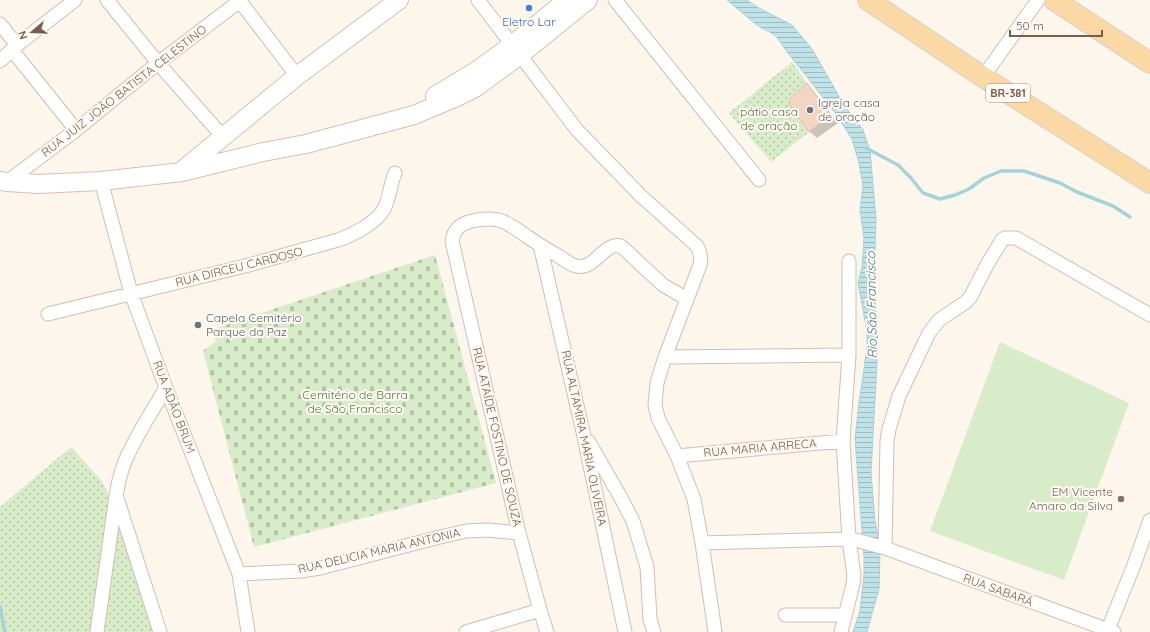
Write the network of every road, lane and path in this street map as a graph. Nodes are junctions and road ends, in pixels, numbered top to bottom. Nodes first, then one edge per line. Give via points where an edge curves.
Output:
1 (75, 0) edge
2 (107, 0) edge
3 (240, 0) edge
4 (399, 0) edge
5 (478, 0) edge
6 (567, 0) edge
7 (588, 0) edge
8 (615, 0) edge
9 (868, 0) edge
10 (1038, 0) edge
11 (1054, 0) edge
12 (0, 24) edge
13 (14, 48) junction
14 (516, 50) junction
15 (0, 61) edge
16 (158, 63) junction
17 (1150, 63) edge
18 (297, 76) junction
19 (983, 77) junction
20 (76, 130) junction
21 (223, 137) junction
22 (182, 172) junction
23 (395, 173) dead end
24 (759, 180) dead end
25 (101, 181) junction
26 (3, 182) edge
27 (1150, 183) edge
28 (540, 245) junction
29 (849, 261) dead end
30 (131, 294) junction
31 (687, 299) junction
32 (48, 314) dead end
33 (1150, 315) edge
34 (849, 355) junction
35 (665, 357) junction
36 (166, 388) junction
37 (583, 432) junction
38 (843, 441) junction
39 (677, 456) junction
40 (116, 496) junction
41 (1148, 529) edge
42 (519, 533) junction
43 (852, 540) junction
44 (702, 543) junction
45 (883, 548) junction
46 (239, 574) junction
47 (540, 610) junction
48 (785, 615) dead end
49 (845, 615) junction
50 (1109, 631) edge
51 (97, 632) edge
52 (160, 632) edge
53 (248, 632) edge
54 (466, 632) edge
55 (547, 632) edge
56 (625, 632) edge
57 (654, 632) edge
58 (715, 632) edge
59 (841, 632) edge

1 - 13 street
2 - 16 street
3 - 16 street, RUA JUIZ JOÃO BATISTA CELESTINO
3 - 18 street
4 - 18 main road
5 - 14 street
6 - 14 main road
7 - 14 main road
8 - 24 street
9 - 19 main road, BR-381
10 - 19 street
11 - 17 main road
12 - 13 street
13 - 15 street
13 - 20 street
14 - 22 main road via 387,122 306,144
14 - 31 street via 577,130 641,196 700,251 701,261
16 - 20 street, RUA JUIZ JOÃO BATISTA CELESTINO
16 - 21 street
18 - 21 main road
19 - 27 main road, BR-381
20 - 26 street, RUA JUIZ JOÃO BATISTA CELESTINO
21 - 22 main road
22 - 25 main road
23 - 30 street, RUA DIRCEU CARDOSO via 379,216 349,236 245,266
25 - 26 main road via 38,184
25 - 30 street, RUA ADÃO BRUM
28 - 31 street via 578,266 590,263 610,247 622,246 663,285
28 - 37 street, RUA ALTAMIRA MARIA OLIVEIRA
28 - 42 street, RUA ATAÍDE FOSTINO DE SOUZA via 510,224 494,219 467,222 456,229 452,241
29 - 34 street
30 - 32 street, RUA DIRCEU CARDOSO
30 - 36 street, RUA ADÃO BRUM
31 - 35 street
33 - 45 street via 1016,238 1002,240 971,296 939,320 929,333 899,396 888,429
34 - 35 street
34 - 38 street
35 - 39 street via 657,383 655,405 658,418
36 - 40 street via 133,444 120,477
36 - 46 street, RUA ADÃO BRUM
37 - 56 street, RUA ALTAMIRA MARIA OLIVEIRA
37 - 57 street via 633,521 647,567 650,619
38 - 39 street, RUA MARIA ARRECA
38 - 43 street
39 - 44 street via 694,499
40 - 51 street
40 - 52 street
41 - 50 street
42 - 46 street, RUA DELICIA MARIA ANTONIA via 466,531 320,568
42 - 47 street, RUA ATAÍDE FOSTINO DE SOUZA
43 - 44 street
43 - 45 street
43 - 49 street via 854,576
44 - 58 street
45 - 50 street, RUA SABARÁ
46 - 53 street, RUA ADÃO BRUM
47 - 54 street
47 - 55 street, RUA ATAÍDE FOSTINO DE SOUZA
48 - 49 street
49 - 59 street

